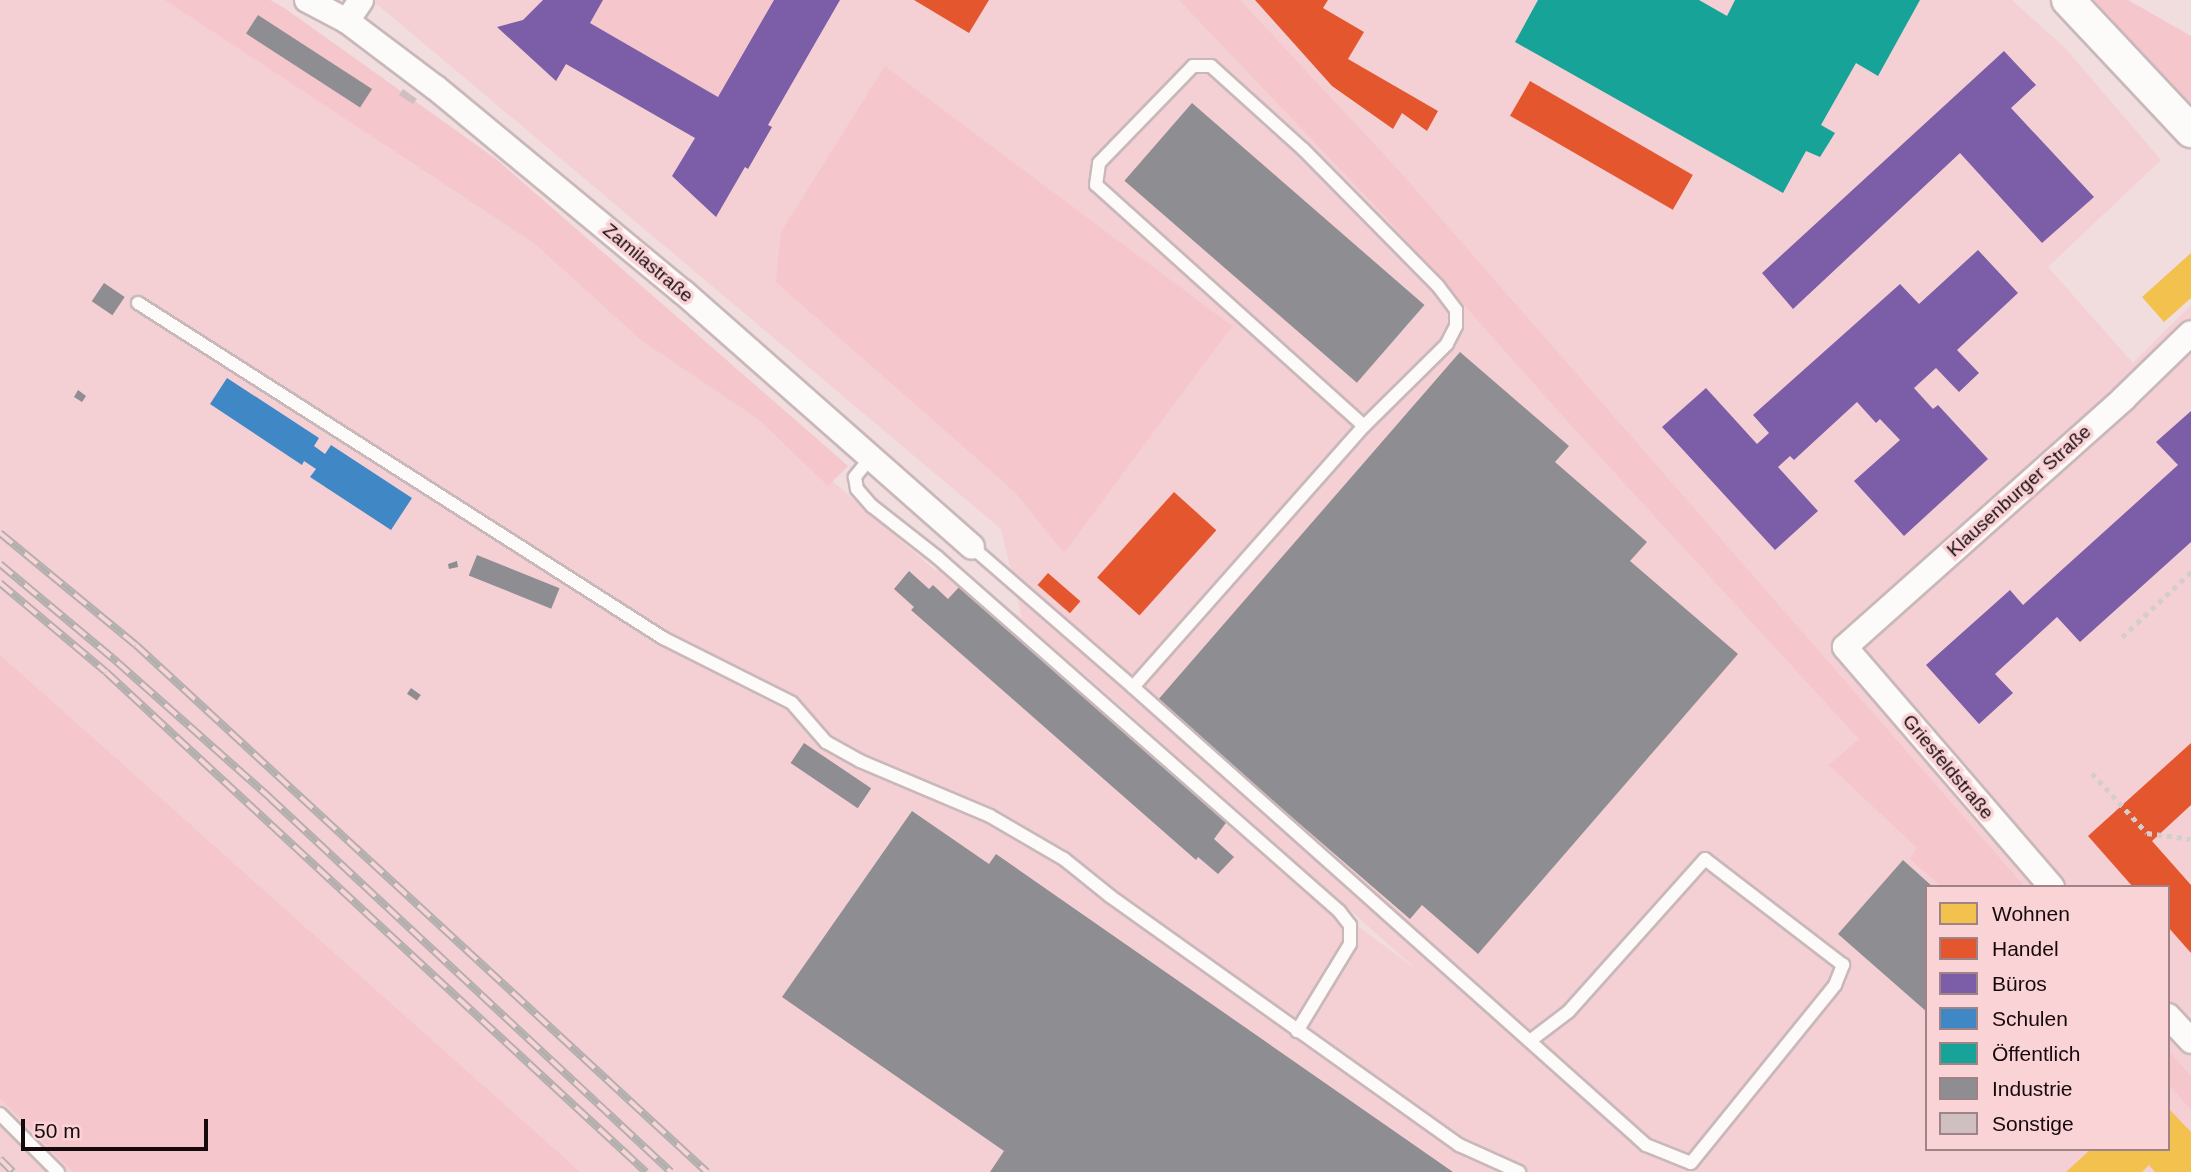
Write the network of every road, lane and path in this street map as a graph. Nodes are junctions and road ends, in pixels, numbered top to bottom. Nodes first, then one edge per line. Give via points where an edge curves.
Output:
1 (307, 0) edge
2 (360, 0) edge
3 (2068, 0) edge
4 (347, 21) junction
5 (2191, 131) edge
6 (138, 303) dead end
7 (2191, 334) edge
8 (1364, 426) junction
9 (871, 457) junction
10 (972, 547) joint
11 (2191, 572) edge
12 (2122, 637) dead end
13 (1845, 646) joint
14 (1133, 687) junction
15 (2092, 773) dead end
16 (2191, 839) edge
17 (2050, 885) edge
18 (1297, 1031) junction
19 (1530, 1041) junction
20 (0, 1114) edge
21 (58, 1172) edge
22 (1519, 1172) edge

1 - 4 street, Zamilastraße
2 - 4 street
3 - 5 street
4 - 9 street, Zamilastraße via 436,88 672,283
6 - 18 lane via 663,638 792,703 826,742 990,816 1063,859
7 - 13 street, Klausenburger Straße
8 - 8 lane via 1096,185 1099,163 1193,66 1211,66 1303,149 1456,310 1456,326 1447,344
8 - 14 lane
9 - 10 street, Zamilastraße
9 - 18 lane via 855,477 857,489 872,506 968,584 1350,925 1350,944
10 - 14 lane
11 - 12 path
13 - 17 street, Griesfeldstraße
14 - 19 lane
15 - 16 path via 2147,833
18 - 22 lane via 1459,1145
19 - 19 lane via 1646,1145 1691,1163 1835,985 1843,965 1705,859 1569,1012
20 - 21 lane

